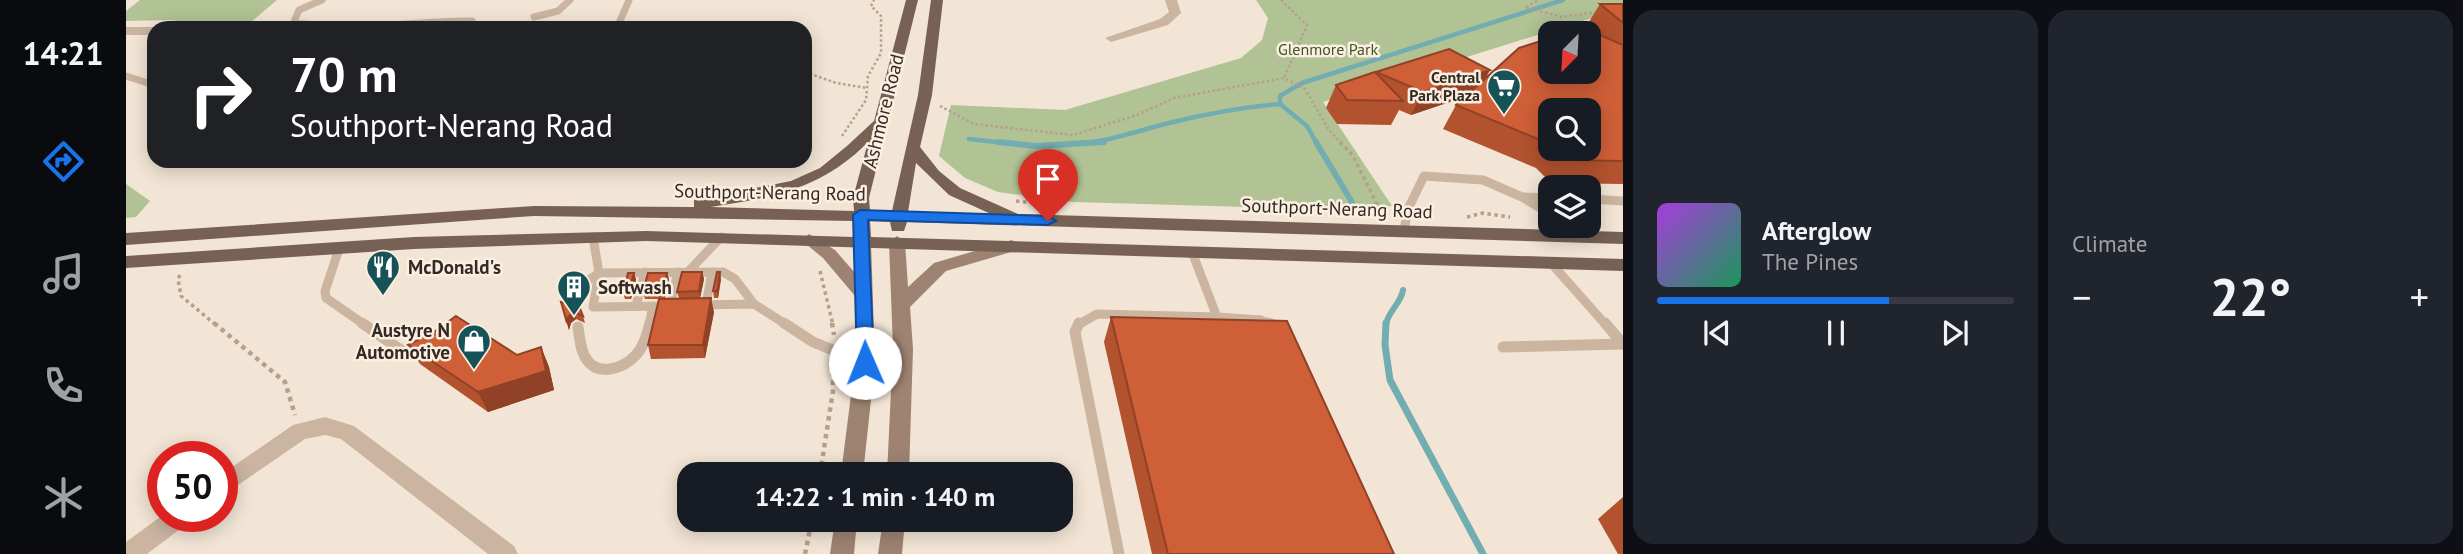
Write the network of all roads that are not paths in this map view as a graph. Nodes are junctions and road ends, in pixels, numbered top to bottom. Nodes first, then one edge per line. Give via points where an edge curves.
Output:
1 (322, 0) edge
2 (570, 0) edge
3 (629, 0) edge
4 (912, 0) edge
5 (937, 0) edge
6 (1171, 0) edge
7 (534, 17) dead end
8 (295, 21) edge
9 (620, 21) edge
10 (126, 31) edge
11 (147, 31) edge
12 (1111, 38) dead end
13 (126, 76) edge
14 (147, 83) edge
15 (879, 121) junction
16 (912, 147) junction
17 (1522, 197) junction
18 (1538, 198) edge
19 (1601, 200) edge
20 (1623, 201) edge
21 (1538, 207) edge
22 (656, 211) junction
23 (860, 215) junction
24 (899, 216) junction
25 (1025, 220) junction
26 (1403, 223) junction
27 (1538, 233) edge
28 (593, 237) junction
29 (721, 237) junction
30 (1601, 237) edge
31 (1623, 238) edge
32 (126, 239) edge
33 (809, 240) junction
34 (863, 242) junction
35 (897, 242) junction
36 (1014, 246) junction
37 (339, 249) junction
38 (1192, 252) junction
39 (126, 262) edge
40 (1551, 263) junction
41 (1623, 265) edge
42 (645, 272) junction
43 (682, 272) junction
44 (712, 272) junction
45 (599, 273) junction
46 (864, 295) junction
47 (754, 304) junction
48 (901, 304) junction
49 (706, 305) junction
50 (571, 306) edge
51 (636, 306) junction
52 (653, 306) junction
53 (670, 306) junction
54 (1217, 317) junction
55 (578, 327) dead end
56 (1281, 336) edge
57 (440, 343) edge
58 (1623, 344) edge
59 (1503, 347) dead end
60 (865, 363) junction
61 (853, 462) edge
62 (898, 462) edge
63 (238, 475) edge
64 (158, 532) edge
65 (845, 532) edge
66 (893, 532) edge
67 (128, 554) edge
68 (506, 554) edge
69 (842, 554) edge
70 (890, 554) edge
71 (1119, 554) edge

1 - 8 lane via 299,10
2 - 7 lane via 558,11
3 - 9 lane
4 - 15 main road, Ashmore Road
5 - 16 main road, Ashmore Road via 925,95
6 - 12 street via 1175,13 1164,22
10 - 11 street
13 - 14 lane
15 - 22 main road via 850,151 810,178 744,197
15 - 23 main road, Ashmore Road
16 - 24 main road, Ashmore Road
16 - 25 main road via 946,187
17 - 18 lane
17 - 21 lane
17 - 26 lane via 1483,180 1424,176
19 - 20 lane
22 - 23 main road, Southport-Nerang Road
22 - 32 main road, Southport-Nerang Road via 534,211
23 - 24 main road, Southport-Nerang Road
23 - 34 main road, Ashmore Road
24 - 25 main road, Southport-Nerang Road
24 - 35 main road, Ashmore Road
25 - 26 main road, Southport-Nerang Road
26 - 27 main road, Southport-Nerang Road
28 - 29 main road
28 - 37 main road
28 - 45 lane
29 - 33 main road
29 - 43 lane
30 - 31 main road, Southport-Nerang Road
33 - 34 main road
33 - 46 main road via 829,254
34 - 35 main road
34 - 46 main road, Ashmore Road
35 - 36 main road
35 - 48 main road, Ashmore Road
36 - 38 main road
36 - 48 main road via 940,267
37 - 39 main road
37 - 57 lane via 326,298 408,355 420,355
38 - 40 main road
38 - 54 lane
40 - 41 main road
40 - 58 lane
42 - 43 lane
42 - 45 lane
42 - 51 lane
43 - 44 lane
43 - 53 lane
44 - 47 lane via 735,278
44 - 49 lane
45 - 50 lane via 571,292
45 - 51 lane via 593,307
46 - 60 main road, Ashmore Road
47 - 49 lane
47 - 60 lane via 813,342
48 - 62 main road, Ashmore Road
49 - 53 lane
51 - 52 lane
52 - 53 lane
52 - 55 lane via 643,344 623,366 612,369 591,364 585,358
54 - 56 lane via 1261,320
54 - 71 lane via 1097,314 1078,324 1075,332
58 - 59 lane
60 - 61 main road, Ashmore Road
63 - 68 street via 299,431 326,426 347,432
64 - 67 street
65 - 69 main road
66 - 70 main road

